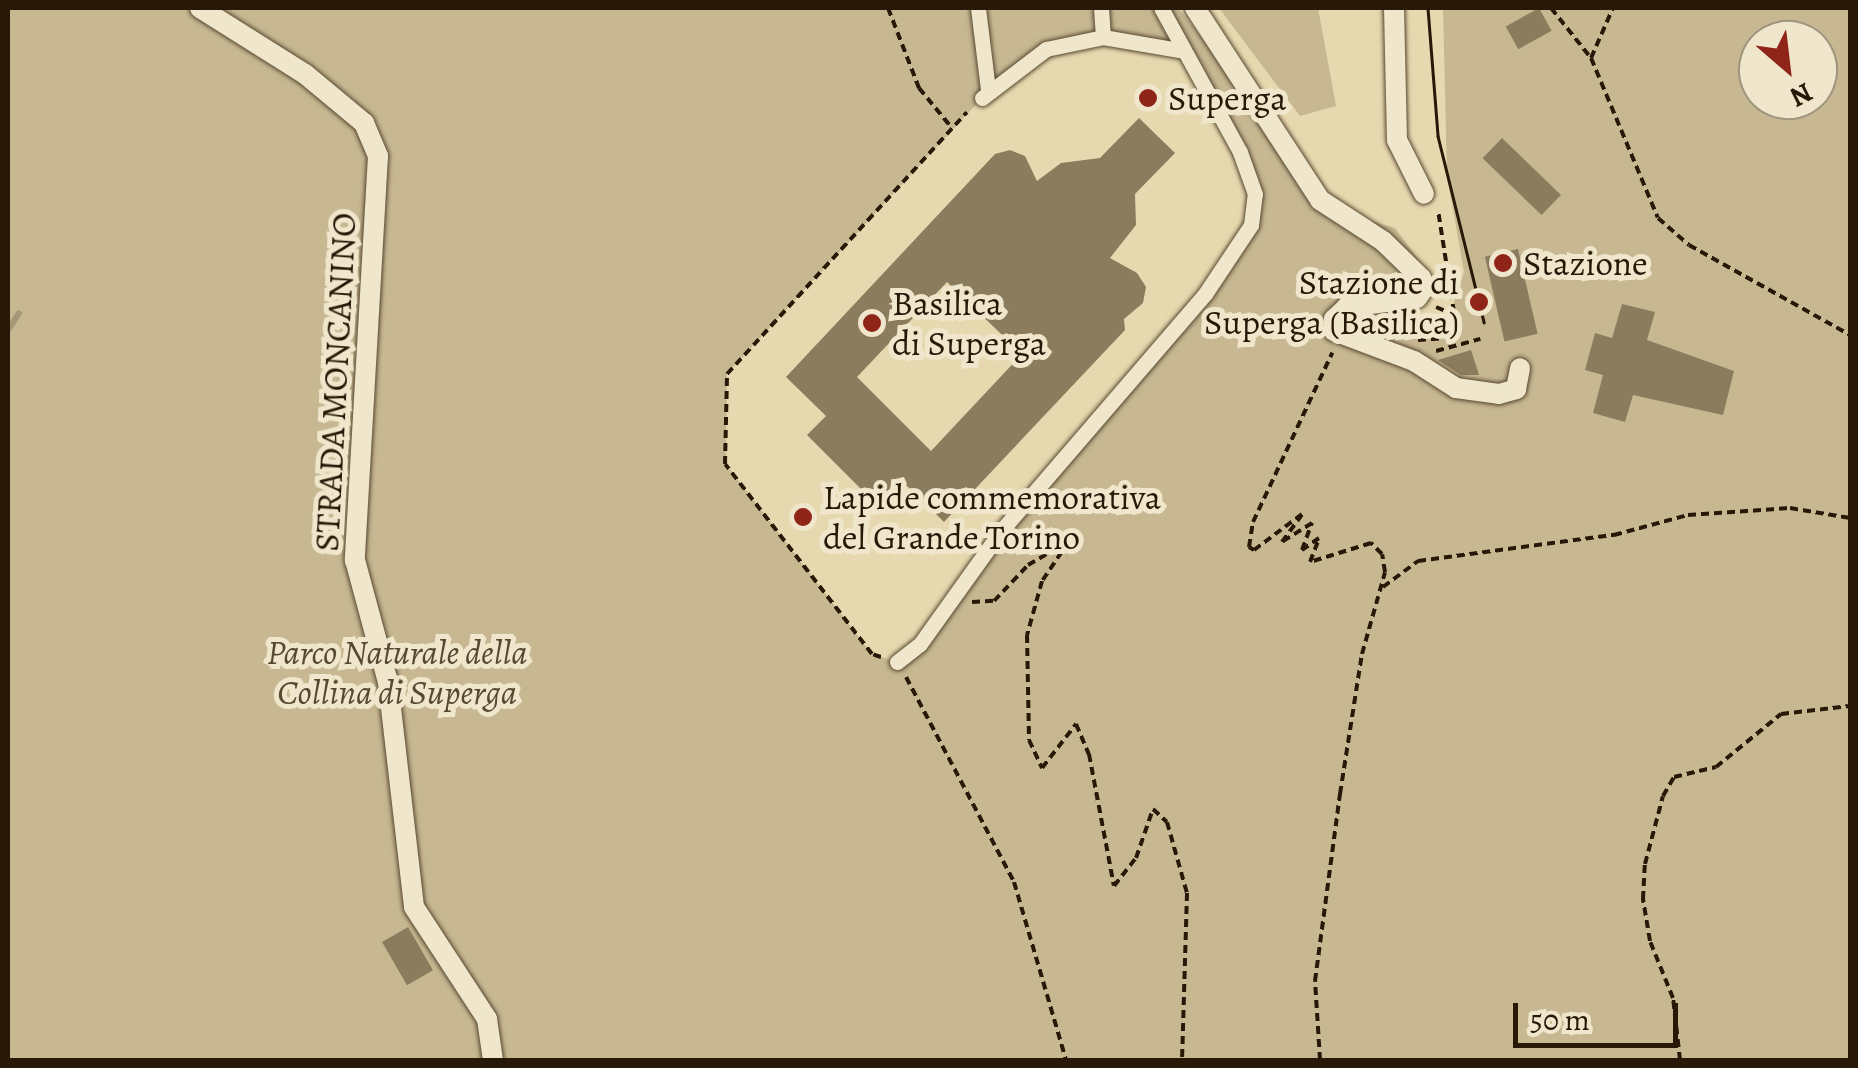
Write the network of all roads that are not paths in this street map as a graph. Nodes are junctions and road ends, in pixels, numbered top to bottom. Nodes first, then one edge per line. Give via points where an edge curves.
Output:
1 (200, 8) edge
2 (978, 8) edge
3 (1101, 8) edge
4 (1161, 8) edge
5 (1195, 8) edge
6 (1394, 8) edge
7 (1103, 37) junction
8 (1184, 51) junction
9 (1424, 194) road end
10 (1520, 368) dead end
11 (898, 662) road end
12 (492, 1060) edge

1 - 12 street, STRADA MONCANINO via 305,74 364,123 378,156 355,560 388,682 414,906 487,1019
2 - 7 street via 984,94 1046,49
3 - 7 street
4 - 8 street
5 - 10 street via 1320,200 1383,241 1421,278 1424,288 1407,304 1338,312 1332,326 1340,335 1414,350 1456,388 1499,394 1516,389
6 - 9 street via 1397,140
7 - 8 street
8 - 11 street via 1240,152 1255,194 1251,226 1206,294 1000,531 920,644

